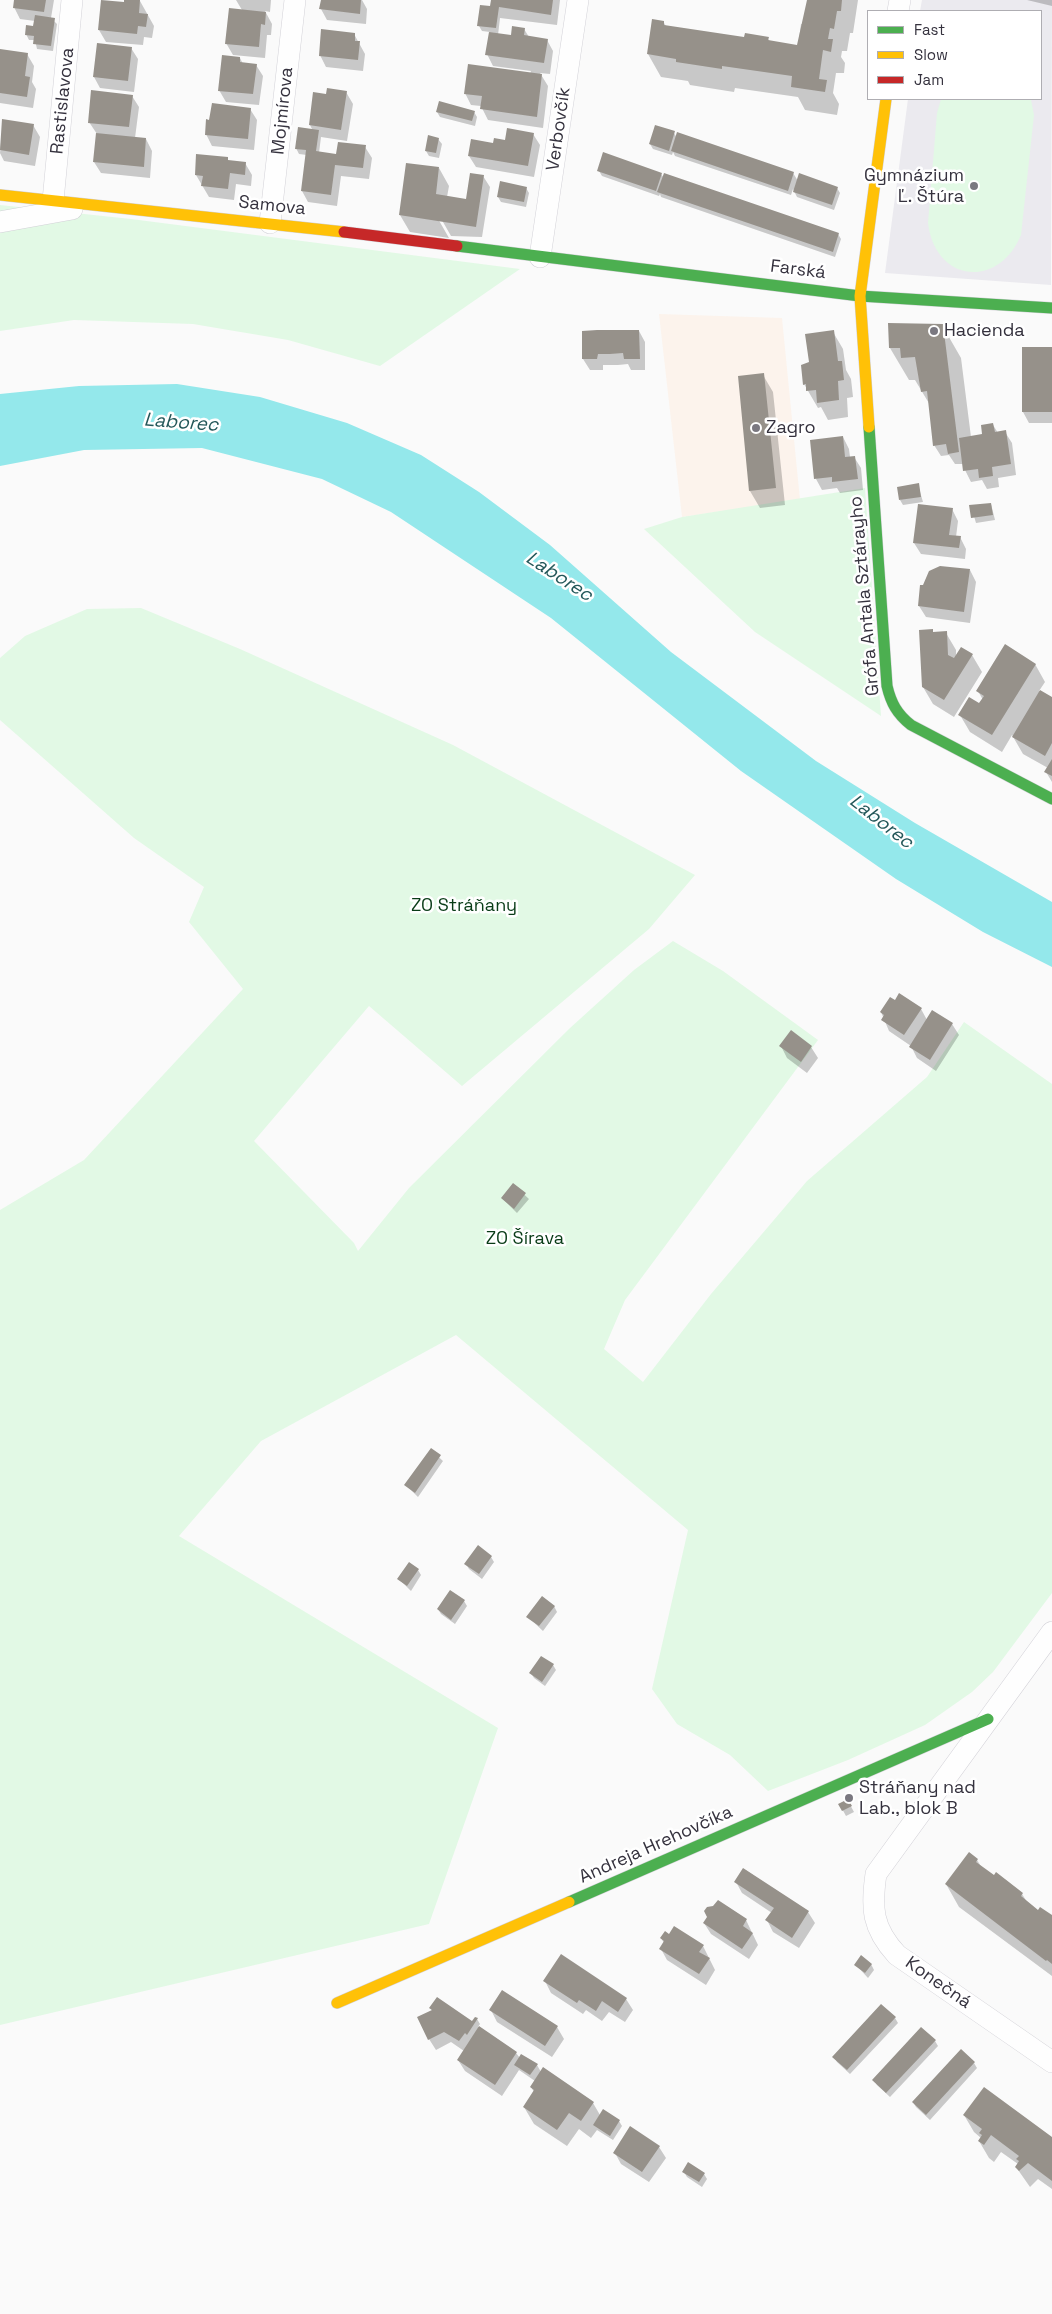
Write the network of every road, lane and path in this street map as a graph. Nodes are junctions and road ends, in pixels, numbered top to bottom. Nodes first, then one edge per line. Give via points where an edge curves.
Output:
1 (72, 0) edge
2 (295, 0) edge
3 (578, 0) edge
4 (886, 100) edge
5 (0, 195) edge
6 (53, 201) junction
7 (89, 206) junction
8 (0, 222) edge
9 (270, 223) junction
10 (540, 258) junction
11 (860, 296) junction
12 (1052, 308) edge
13 (1052, 799) edge
14 (1052, 1632) edge
15 (988, 1719) junction
16 (337, 2003) dead end
17 (1052, 2062) edge

1 - 6 street, Rastislavova
2 - 9 street, Mojmírova
3 - 10 street, Verbovčík
4 - 11 street, Grófa Antala Sztárayho
5 - 6 street, Samova
6 - 7 street, Samova
7 - 8 street
7 - 9 street, Samova
9 - 10 street, Samova
10 - 11 street, Farská
11 - 12 street, Farská
11 - 13 street, Grófa Antala Sztárayho via 887,686 893,709 910,725
14 - 15 street
15 - 16 street, Andreja Hrehovčíka
15 - 17 street, Konečná via 876,1874 872,1902 882,1938 897,1955

